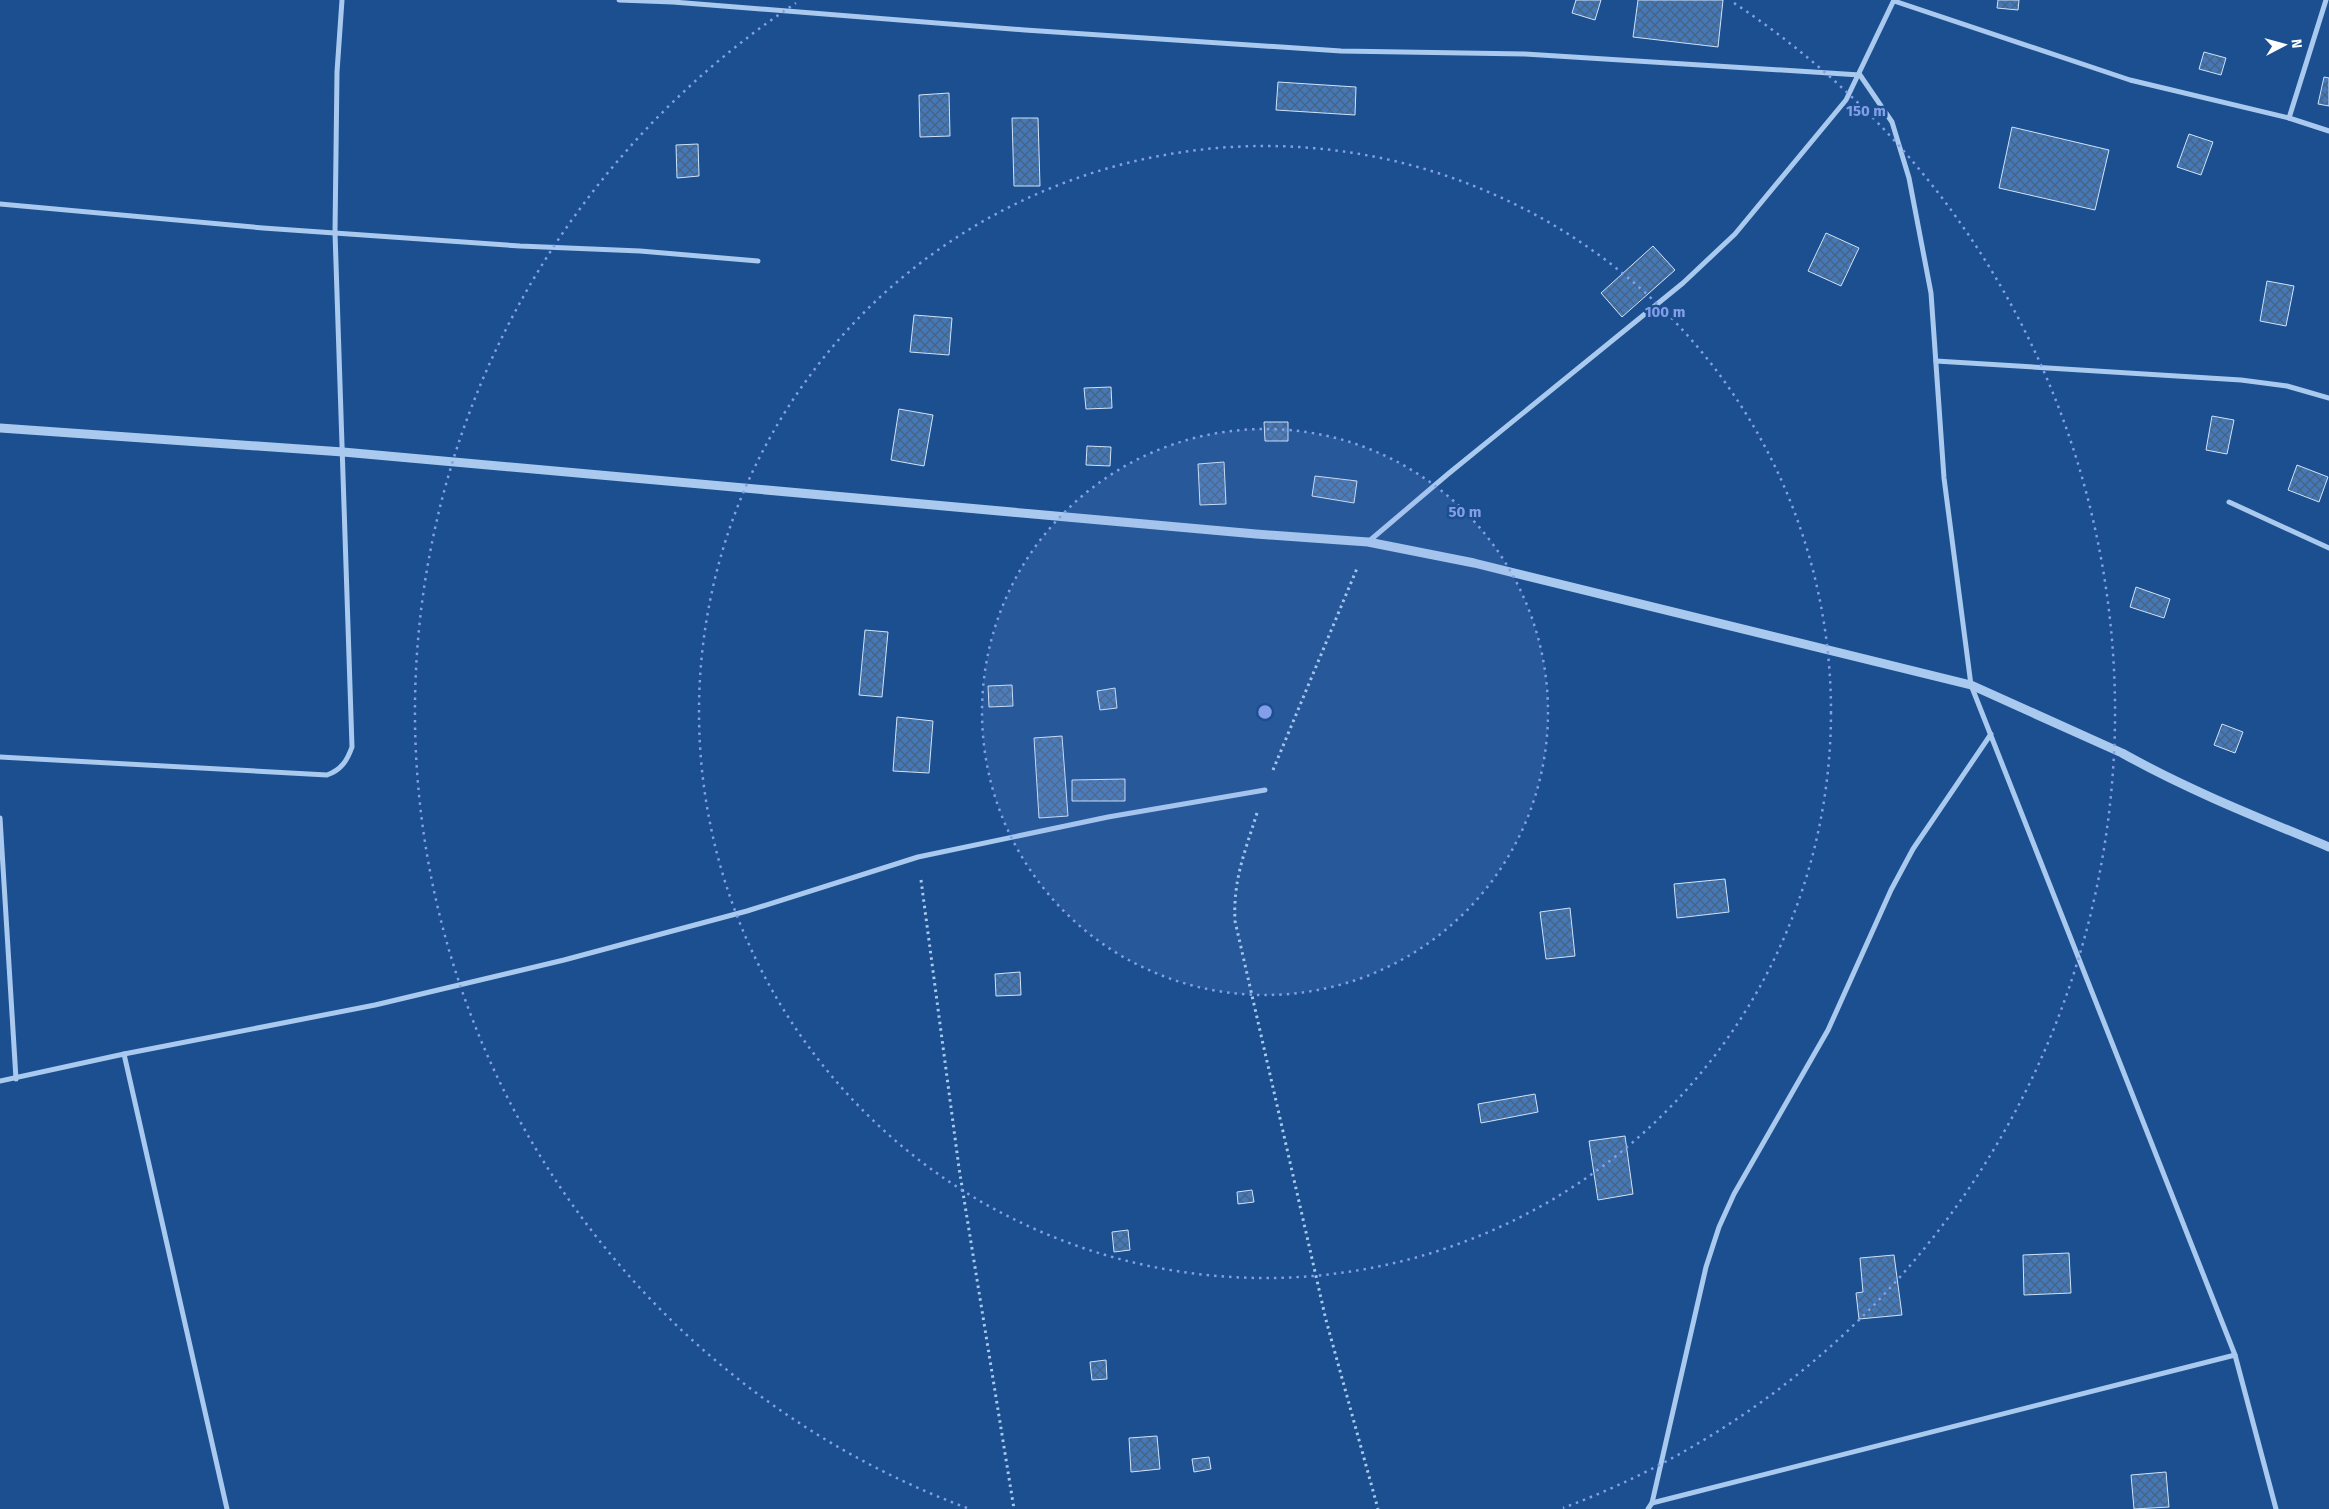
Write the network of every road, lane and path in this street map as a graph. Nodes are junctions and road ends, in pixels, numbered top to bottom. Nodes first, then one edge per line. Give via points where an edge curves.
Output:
1 (342, 0) edge
2 (619, 0) edge
3 (1894, 0) edge
4 (2326, 0) edge
5 (1860, 75) junction
6 (2289, 118) junction
7 (2329, 131) edge
8 (0, 204) edge
9 (335, 233) junction
10 (758, 261) dead end
11 (1936, 360) junction
12 (2329, 398) edge
13 (0, 428) edge
14 (343, 452) junction
15 (2229, 502) dead end
16 (1368, 542) junction
17 (2329, 548) edge
18 (1972, 685) junction
19 (1990, 734) junction
20 (0, 757) edge
21 (1265, 790) junction
22 (0, 818) edge
23 (2329, 847) edge
24 (918, 857) junction
25 (124, 1054) junction
26 (16, 1079) junction
27 (0, 1081) edge
28 (2235, 1355) junction
29 (1652, 1503) junction
30 (227, 1509) edge
31 (1014, 1509) edge
32 (1378, 1509) edge
33 (1648, 1509) edge
34 (2276, 1509) edge

1 - 9 street via 337,72
2 - 5 street via 1341,51 1525,54
3 - 5 street
3 - 6 street via 2130,80
4 - 6 street
5 - 11 street via 1892,122 1909,178 1931,293
5 - 16 street via 1846,100 1735,234 1683,284
6 - 7 street
8 - 9 street
9 - 10 street
9 - 14 street
11 - 12 street via 2241,380 2287,386
11 - 18 street via 1944,478
13 - 14 street
14 - 16 street
14 - 20 street via 352,747 337,771 327,775
15 - 17 street
16 - 18 street via 1484,566
16 - 21 path
18 - 19 street
18 - 23 street via 2236,808
19 - 28 street
19 - 29 street via 1913,849 1828,1030 1734,1194 1719,1227 1706,1267
21 - 24 street via 1108,816
21 - 32 path via 1238,872 1234,895 1235,921 1326,1320
22 - 26 street
24 - 25 street via 747,911 564,960 374,1006
24 - 31 path via 959,1168
25 - 26 street
25 - 30 street
26 - 27 street
28 - 29 street
28 - 34 street
29 - 33 street

